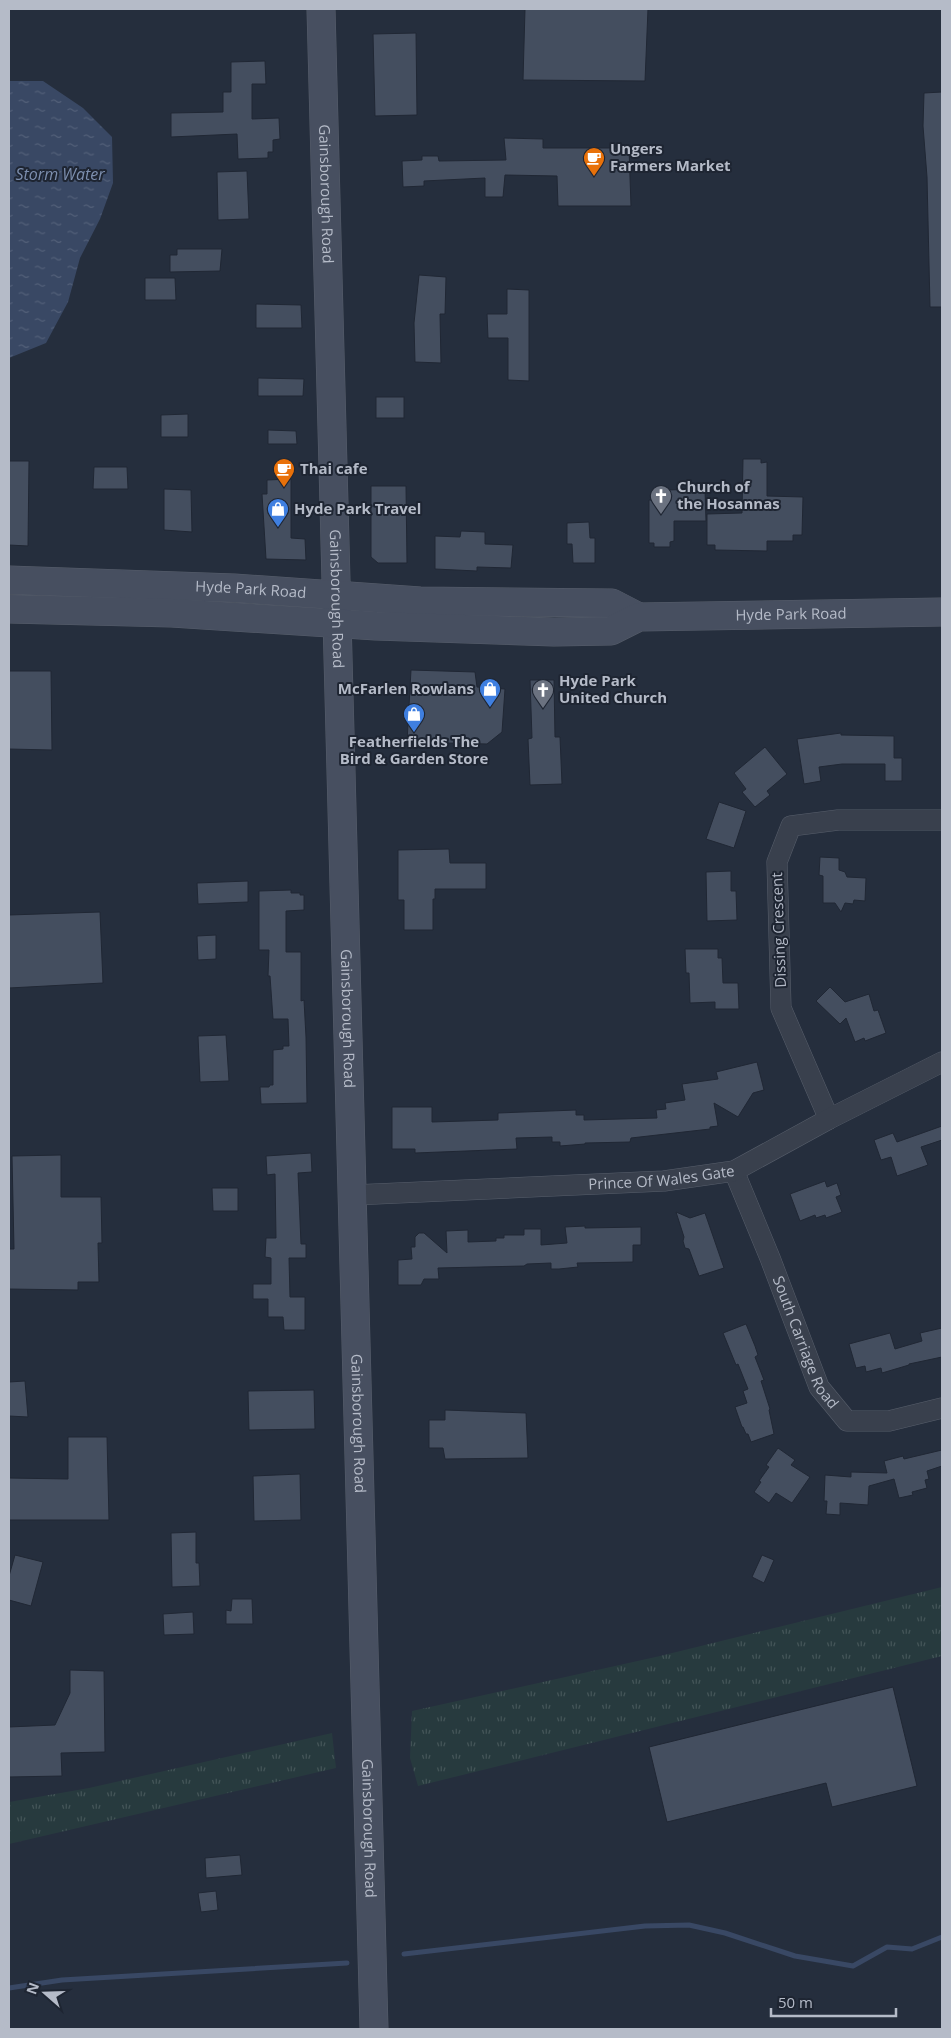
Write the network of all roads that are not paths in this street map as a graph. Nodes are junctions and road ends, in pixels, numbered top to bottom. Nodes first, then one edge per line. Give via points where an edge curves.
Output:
1 (321, 9) edge
2 (9, 580) edge
3 (336, 596) junction
4 (9, 609) edge
5 (942, 612) edge
6 (639, 617) junction
7 (336, 624) junction
8 (942, 820) edge
9 (942, 1062) edge
10 (829, 1119) junction
11 (734, 1171) junction
12 (353, 1195) junction
13 (942, 1408) edge
14 (374, 2029) edge

1 - 3 main road, Gainsborough Road
2 - 3 main road, Hyde Park Road via 234,588
3 - 6 main road, Hyde Park Road via 420,601 612,603
3 - 7 main road, Gainsborough Road
4 - 7 main road, Hyde Park Road via 172,613
5 - 6 main road, Hyde Park Road
6 - 7 main road, Hyde Park Road via 611,631
7 - 12 main road, Gainsborough Road
8 - 10 street, Dissing Crescent via 838,820 791,826 787,834 777,862 781,1008
9 - 10 street, Prince Of Wales Gate
10 - 11 street, Prince Of Wales Gate
11 - 12 street, Prince Of Wales Gate via 664,1181
11 - 13 street, South Carriage Road via 819,1387 847,1421 889,1421
12 - 14 main road, Gainsborough Road

